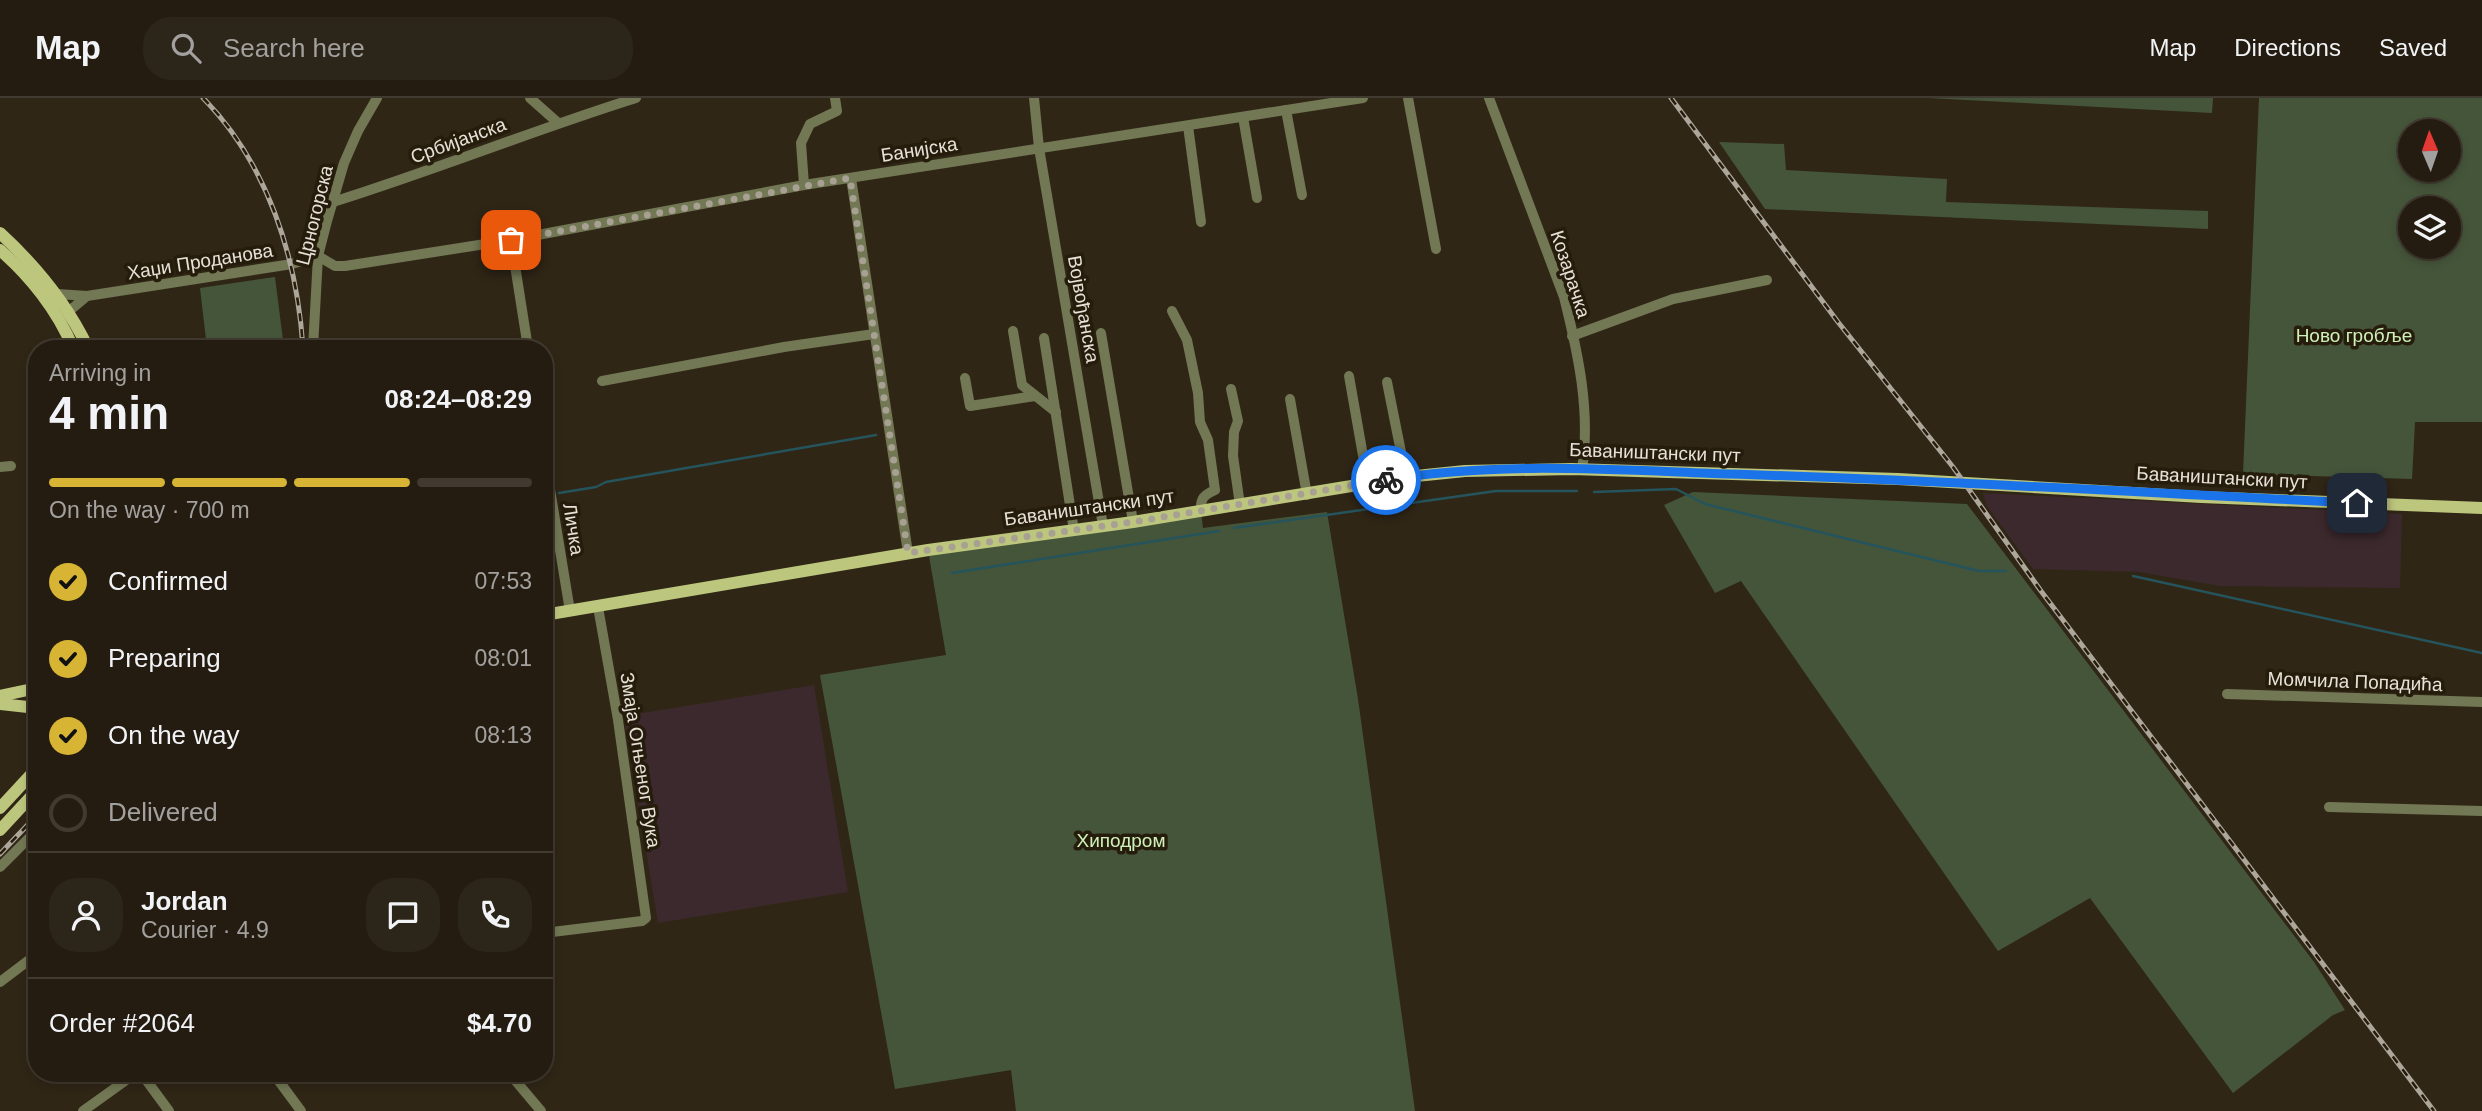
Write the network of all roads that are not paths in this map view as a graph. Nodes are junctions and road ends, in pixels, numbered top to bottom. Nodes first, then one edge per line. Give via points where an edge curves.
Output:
1 (377, 98) edge
2 (530, 98) edge
3 (636, 98) edge
4 (835, 98) edge
5 (1034, 98) edge
6 (1363, 98) edge
7 (1408, 98) edge
8 (1489, 98) edge
9 (1286, 110) junction
10 (1243, 117) junction
11 (557, 122) junction
12 (1188, 126) junction
13 (1039, 148) junction
14 (850, 178) junction
15 (804, 185) junction
16 (1301, 195) dead end
17 (1257, 198) dead end
18 (333, 202) junction
19 (1201, 222) dead end
20 (0, 233) edge
21 (511, 240) junction
22 (1436, 249) dead end
23 (0, 250) edge
24 (318, 256) junction
25 (1768, 280) dead end
26 (57, 294) junction
27 (87, 296) junction
28 (1172, 310) dead end
29 (68, 312) junction
30 (1013, 331) dead end
31 (1101, 333) dead end
32 (874, 334) junction
33 (1572, 336) junction
34 (1044, 338) dead end
35 (68, 340) edge
36 (84, 340) edge
37 (313, 340) edge
38 (527, 340) edge
39 (1349, 376) dead end
40 (965, 378) dead end
41 (602, 381) dead end
42 (1387, 382) dead end
43 (1231, 389) dead end
44 (1035, 396) junction
45 (1290, 399) dead end
46 (1056, 412) junction
47 (1582, 469) junction
48 (1406, 477) junction
49 (1368, 484) junction
50 (1307, 495) junction
51 (1240, 505) junction
52 (553, 508) edge
53 (2482, 508) edge
54 (1201, 510) junction
55 (1133, 522) junction
56 (1103, 526) junction
57 (1074, 530) junction
58 (908, 553) junction
59 (598, 607) junction
60 (570, 611) junction
61 (553, 614) edge
62 (28, 691) edge
63 (2227, 694) dead end
64 (28, 695) edge
65 (0, 700) edge
66 (2482, 702) edge
67 (28, 706) edge
68 (28, 778) edge
69 (28, 800) edge
70 (2329, 807) dead end
71 (0, 808) edge
72 (2482, 811) edge
73 (0, 830) edge
74 (28, 839) edge
75 (0, 867) edge
76 (553, 932) edge
77 (28, 961) edge
78 (0, 982) edge
79 (125, 1082) edge
80 (145, 1082) edge
81 (280, 1082) edge
82 (515, 1082) edge
83 (534, 1109) edge
84 (83, 1111) edge
85 (169, 1111) edge
86 (301, 1111) edge

1 - 18 street, Црногорска via 344,163
2 - 11 street
3 - 11 street, Србијанска
4 - 15 street via 837,111 810,124 801,143
5 - 13 street, Војвођанска
6 - 9 street, Банијска
7 - 22 street
8 - 33 street, Козарачка via 1564,297
9 - 10 street, Банијска
9 - 16 street
10 - 12 street, Банијска
10 - 17 street
11 - 18 street, Србијанска
12 - 13 street, Банијска
12 - 19 street
13 - 14 street, Банијска
13 - 56 street, Војвођанска
14 - 15 street, Банијска
14 - 32 street
15 - 21 street, Банијска
18 - 24 street, Црногорска
20 - 26 main road
21 - 24 street, Банијска via 345,266
21 - 38 street
23 - 35 main road via 32,282
24 - 27 street, Хаџи Проданова
24 - 37 street, Црногорска
25 - 33 street via 1673,299
26 - 27 street, Хаџи Проданова
26 - 29 main road
27 - 29 street
28 - 54 street via 1187,340 1200,422 1208,440 1215,490 1205,494
29 - 36 main road
30 - 44 street via 1022,385
31 - 55 street
32 - 41 street
32 - 58 street
33 - 47 street, Козарачка via 1587,439
34 - 46 street
39 - 49 street
40 - 44 street via 970,406
42 - 48 street
43 - 51 street via 1238,421 1233,463
44 - 46 street
45 - 50 street
46 - 57 street
47 - 48 main road, Баваништански пут
47 - 53 main road, Баваништански пут via 1898,479
48 - 49 main road, Баваништански пут
49 - 50 main road, Баваништански пут
50 - 51 main road, Баваништански пут
51 - 54 main road, Баваништански пут
52 - 60 street, Личка
54 - 55 main road, Баваништански пут
55 - 56 main road, Баваништански пут
56 - 57 main road, Баваништански пут
57 - 58 main road, Баваништански пут
58 - 59 main road, Баваништански пут
59 - 60 main road, Баваништански пут
59 - 76 street, Змаја Огњеног Вука via 646,918
60 - 61 main road, Баваништански пут
62 - 65 main road
63 - 66 street, Момчила Попадића
64 - 65 street
65 - 67 main road
68 - 71 main road
69 - 73 main road
70 - 72 street
74 - 75 street
77 - 78 street
79 - 84 street
80 - 85 street
81 - 86 street
82 - 83 street

